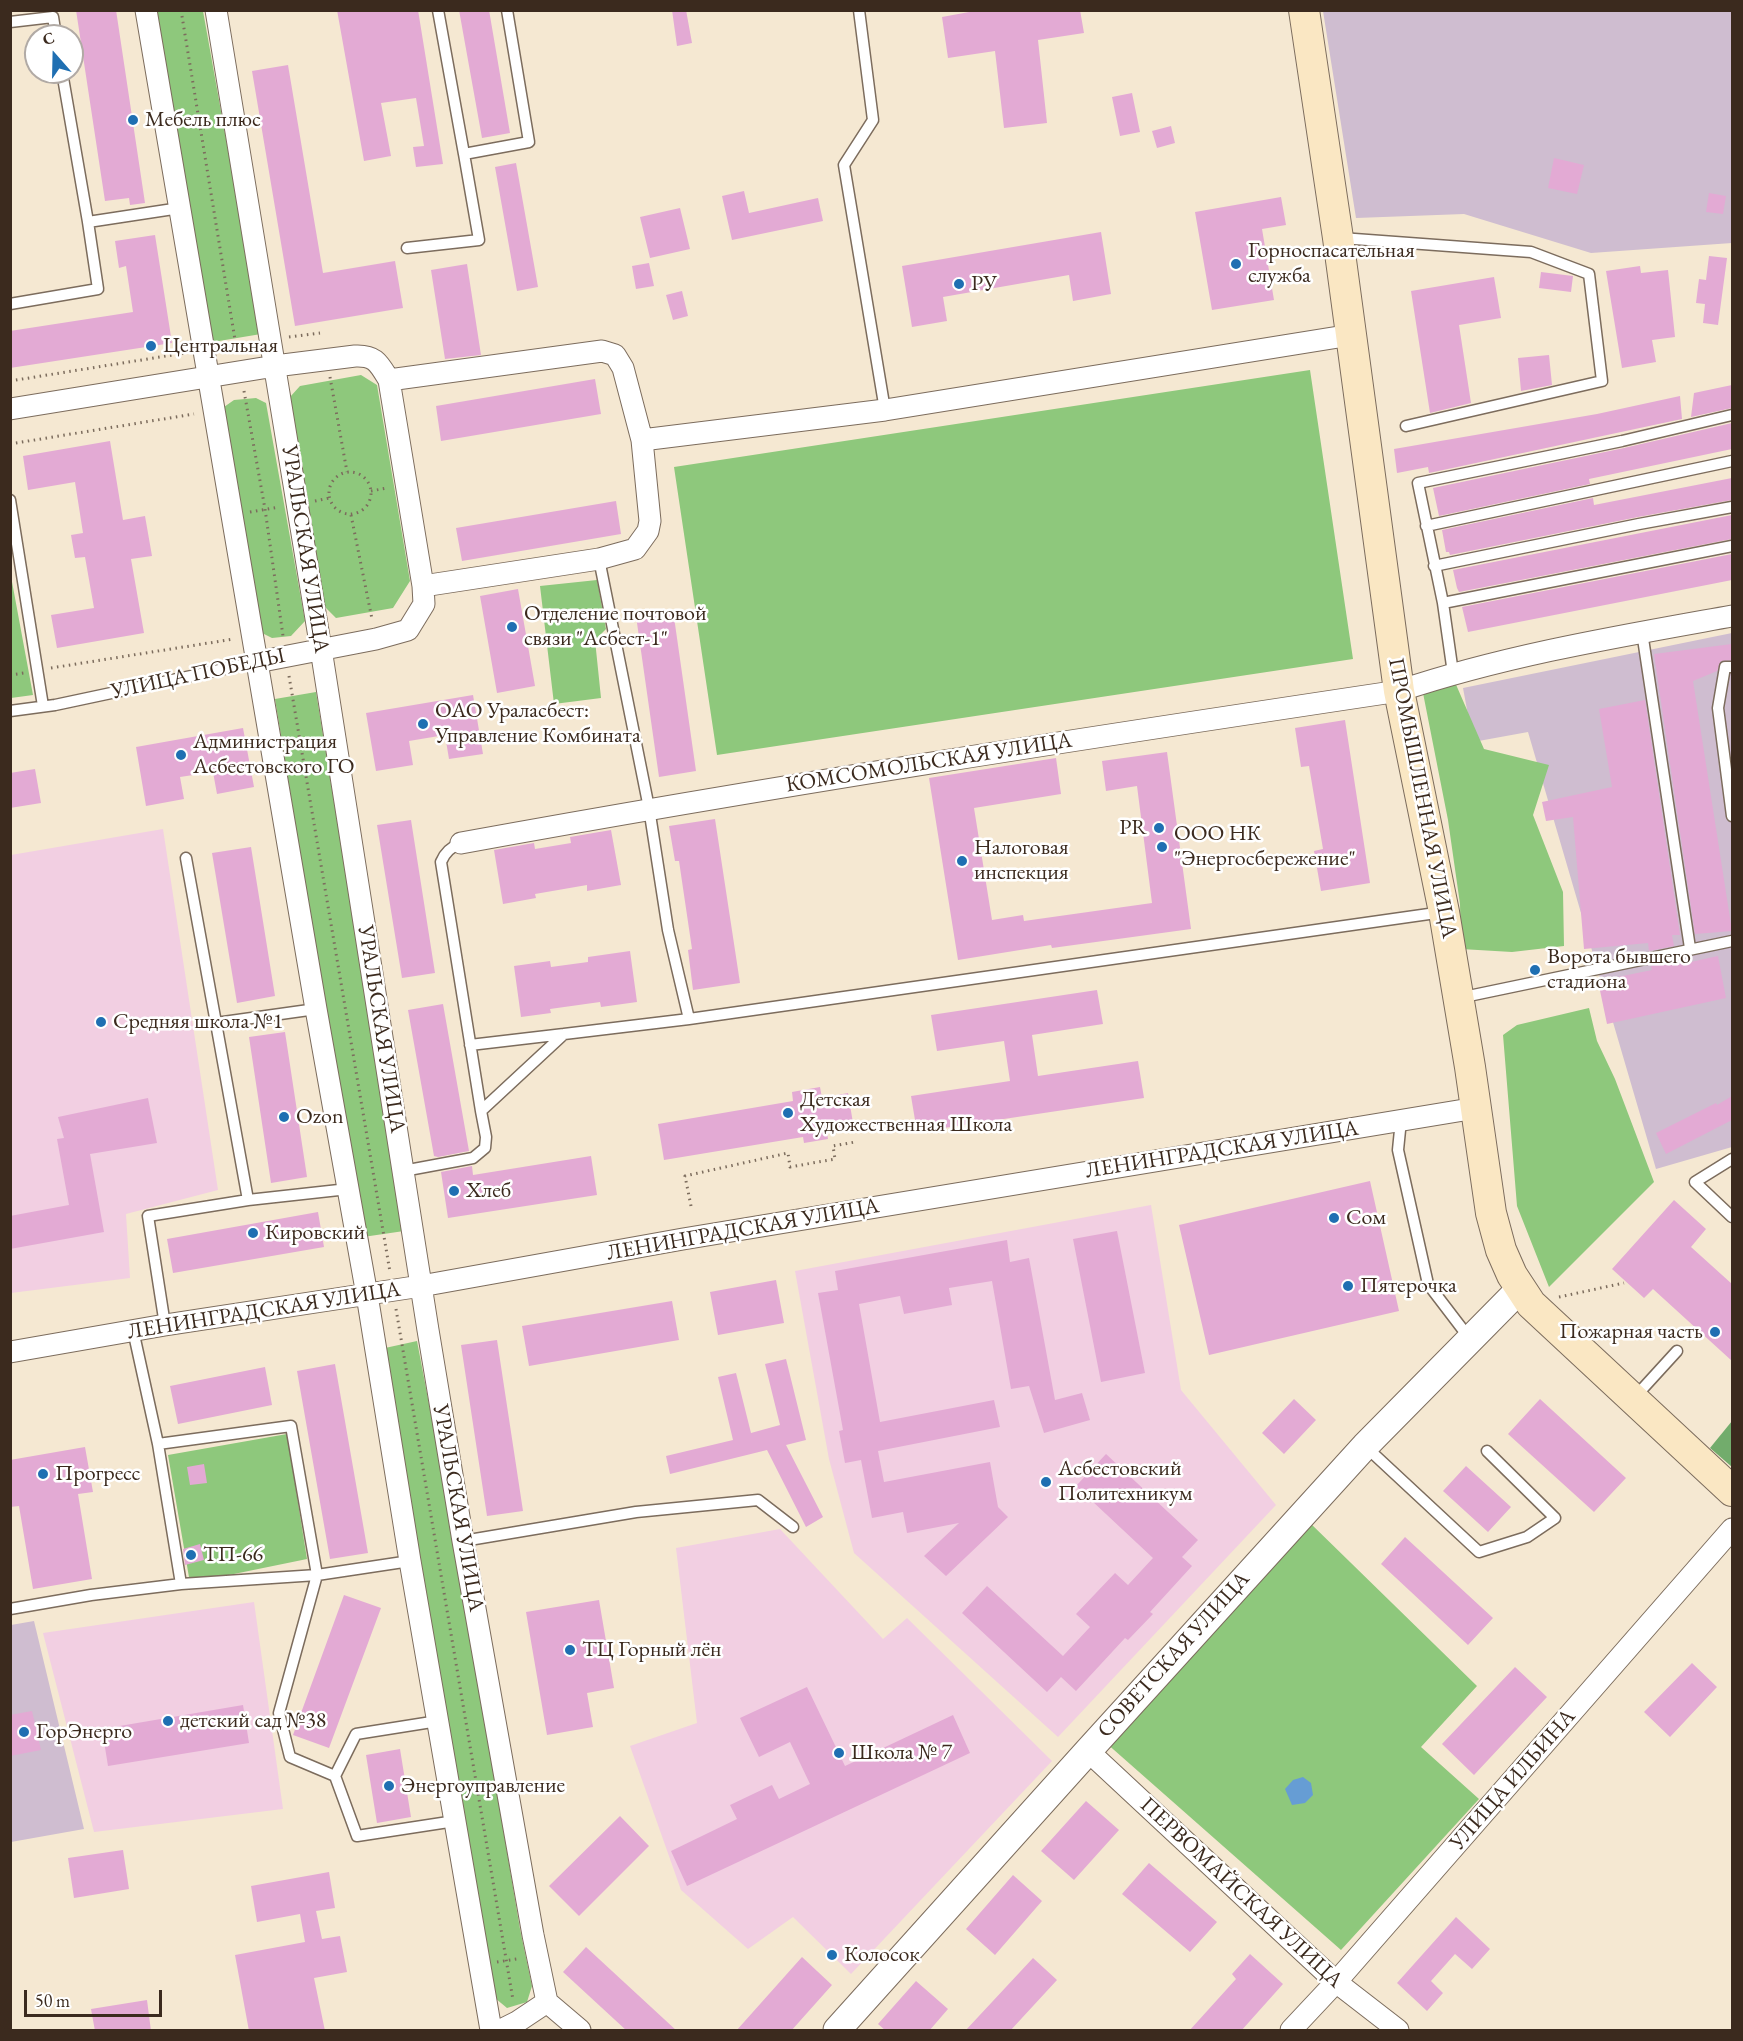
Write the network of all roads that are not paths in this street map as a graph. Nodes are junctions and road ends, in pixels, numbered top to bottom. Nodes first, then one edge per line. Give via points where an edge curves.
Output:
1 (146, 10) edge
2 (216, 10) edge
3 (438, 10) edge
4 (507, 10) edge
5 (858, 10) edge
6 (1304, 10) edge
7 (10, 22) edge
8 (54, 24) edge
9 (64, 84) edge
10 (464, 154) junction
11 (180, 208) junction
12 (88, 222) junction
13 (1338, 238) junction
14 (407, 249) dead end
15 (10, 304) edge
16 (1351, 335) junction
17 (275, 366) junction
18 (210, 377) junction
19 (389, 380) junction
20 (10, 409) edge
21 (885, 410) junction
22 (1732, 416) edge
23 (1406, 426) dead end
24 (642, 440) junction
25 (1732, 461) edge
26 (10, 500) edge
27 (1732, 507) edge
28 (1426, 526) junction
29 (1732, 546) edge
30 (599, 559) junction
31 (1434, 566) junction
32 (423, 586) junction
33 (1443, 603) junction
34 (1732, 616) edge
35 (1642, 632) junction
36 (321, 649) junction
37 (257, 662) junction
38 (1732, 667) edge
39 (1453, 673) junction
40 (1399, 690) junction
41 (43, 706) junction
42 (10, 711) edge
43 (649, 808) junction
44 (1732, 816) edge
45 (461, 843) joint
46 (186, 858) dead end
47 (1444, 912) junction
48 (1732, 941) edge
49 (1690, 948) junction
50 (1459, 998) junction
51 (316, 1009) junction
52 (688, 1019) junction
53 (216, 1023) junction
54 (564, 1034) junction
55 (470, 1045) junction
56 (1476, 1108) junction
57 (481, 1111) junction
58 (1401, 1120) junction
59 (1732, 1159) edge
60 (403, 1171) junction
61 (348, 1189) junction
62 (248, 1200) junction
63 (1732, 1217) edge
64 (421, 1286) junction
65 (367, 1295) junction
66 (1526, 1296) junction
67 (165, 1325) junction
68 (133, 1330) junction
69 (1471, 1340) junction
70 (1677, 1351) dead end
71 (10, 1352) edge
72 (1633, 1400) junction
73 (158, 1444) junction
74 (1365, 1446) junction
75 (1487, 1451) dead end
76 (1725, 1480) edge
77 (793, 1527) dead end
78 (1732, 1529) edge
79 (463, 1541) junction
80 (410, 1561) junction
81 (317, 1575) junction
82 (181, 1584) junction
83 (10, 1609) edge
84 (438, 1721) junction
85 (1088, 1751) junction
86 (335, 1776) junction
87 (455, 1821) junction
88 (1336, 1982) junction
89 (547, 2002) junction
90 (509, 2026) edge
91 (491, 2031) edge
92 (580, 2031) edge
93 (837, 2031) edge
94 (1291, 2031) edge
95 (1398, 2031) edge

1 - 11 street
2 - 17 street, УРАЛЬСКАЯ УЛИЦА
3 - 10 lane
4 - 10 lane via 529,142
5 - 21 lane via 873,120 844,165
6 - 13 main road, ПРОМЫШЛЕННАЯ УЛИЦА
7 - 8 lane via 53,17
9 - 12 lane
10 - 14 lane via 479,240
11 - 12 lane
11 - 18 street
12 - 15 lane via 98,289
13 - 16 main road, ПРОМЫШЛЕННАЯ УЛИЦА
13 - 23 lane via 1531,252 1589,274 1602,381
16 - 21 street
16 - 40 main road, ПРОМЫШЛЕННАЯ УЛИЦА
17 - 18 street
17 - 19 street via 368,355
17 - 36 street, УРАЛЬСКАЯ УЛИЦА
18 - 20 street
18 - 37 street
19 - 24 street via 602,351 615,355 623,368
19 - 32 street, УЛИЦА ПОБЕДЫ
21 - 24 street
22 - 28 lane via 1418,483
24 - 30 street via 648,531 635,549
25 - 28 lane
26 - 41 lane
27 - 31 lane
28 - 31 lane
29 - 33 lane
30 - 32 street
30 - 43 lane
31 - 33 lane
32 - 36 street, УЛИЦА ПОБЕДЫ via 424,604 408,630
33 - 39 lane
34 - 35 street, КОМСОМОЛЬСКАЯ УЛИЦА
35 - 39 street, КОМСОМОЛЬСКАЯ УЛИЦА
35 - 49 lane
36 - 37 street, УЛИЦА ПОБЕДЫ
36 - 60 street, УРАЛЬСКАЯ УЛИЦА
37 - 41 lane, УЛИЦА ПОБЕДЫ
37 - 51 street
38 - 44 lane via 1725,668 1718,708
39 - 40 street, КОМСОМОЛЬСКАЯ УЛИЦА
40 - 43 street, КОМСОМОЛЬСКАЯ УЛИЦА
40 - 47 main road, ПРОМЫШЛЕННАЯ УЛИЦА
41 - 42 lane, УЛИЦА ПОБЕДЫ
43 - 45 street, КОМСОМОЛЬСКАЯ УЛИЦА
43 - 52 lane via 668,930
45 - 55 lane via 444,854 441,862
46 - 53 lane
47 - 50 main road, ПРОМЫШЛЕННАЯ УЛИЦА
47 - 52 lane
48 - 49 lane
49 - 50 lane
50 - 56 main road, ПРОМЫШЛЕННАЯ УЛИЦА
51 - 53 lane
51 - 61 street
52 - 54 lane
53 - 62 lane
54 - 55 lane
54 - 57 lane
55 - 57 lane
56 - 58 street, ЛЕНИНГРАДСКАЯ УЛИЦА
56 - 66 main road, ПРОМЫШЛЕННАЯ УЛИЦА via 1491,1213 1512,1275
57 - 60 lane via 485,1148 473,1158
58 - 64 street, ЛЕНИНГРАДСКАЯ УЛИЦА
58 - 69 lane via 1398,1150 1428,1284
59 - 63 lane via 1695,1182
60 - 64 street, УРАЛЬСКАЯ УЛИЦА
61 - 62 lane
61 - 65 street
62 - 67 lane via 148,1216
64 - 65 street, ЛЕНИНГРАДСКАЯ УЛИЦА
64 - 79 street, УРАЛЬСКАЯ УЛИЦА
65 - 67 street, ЛЕНИНГРАДСКАЯ УЛИЦА
65 - 80 street
66 - 69 street, СОВЕТСКАЯ УЛИЦА
66 - 72 main road, ПРОМЫШЛЕННАЯ УЛИЦА
67 - 68 street, ЛЕНИНГРАДСКАЯ УЛИЦА
68 - 71 street, ЛЕНИНГРАДСКАЯ УЛИЦА
68 - 73 lane
69 - 74 street, СОВЕТСКАЯ УЛИЦА
70 - 72 lane
72 - 76 main road, ПРОМЫШЛЕННАЯ УЛИЦА
73 - 81 lane via 291,1426
73 - 82 lane
74 - 75 lane via 1479,1552 1527,1537 1555,1518
74 - 85 street, СОВЕТСКАЯ УЛИЦА
77 - 79 lane via 758,1500 636,1512
78 - 88 street, УЛИЦА ИЛЬИНА
79 - 89 street, УРАЛЬСКАЯ УЛИЦА
80 - 81 lane
80 - 84 street
81 - 82 lane
81 - 86 lane via 279,1713 290,1757
82 - 83 lane
84 - 86 lane via 356,1734
84 - 87 street
85 - 88 street, ПЕРВОМАЙСКАЯ УЛИЦА
85 - 93 street, СОВЕТСКАЯ УЛИЦА
86 - 87 lane via 357,1836
87 - 91 street
88 - 94 street, УЛИЦА ИЛЬИНА
88 - 95 street, ПЕРВОМАЙСКАЯ УЛИЦА
89 - 90 street
89 - 92 street

